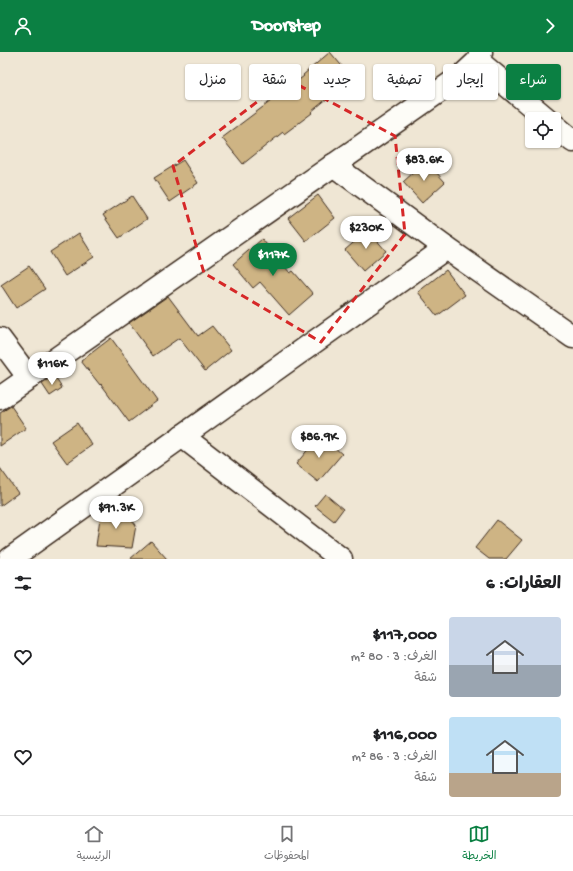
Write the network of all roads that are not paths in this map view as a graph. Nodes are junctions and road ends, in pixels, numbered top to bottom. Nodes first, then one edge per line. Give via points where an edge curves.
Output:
1 (479, 56) edge
2 (539, 112) edge
3 (561, 131) edge
4 (573, 141) edge
5 (333, 165) junction
6 (446, 248) junction
7 (573, 337) edge
8 (0, 339) edge
9 (29, 378) junction
10 (0, 398) edge
11 (182, 436) junction
12 (0, 553) edge
13 (5, 559) edge
14 (10, 559) edge
15 (341, 559) edge

1 - 2 street
1 - 5 street via 464,74
3 - 4 street
5 - 6 street
5 - 9 street
6 - 7 street
6 - 11 street
8 - 9 street
9 - 10 street
11 - 14 street
11 - 15 street
12 - 13 street

